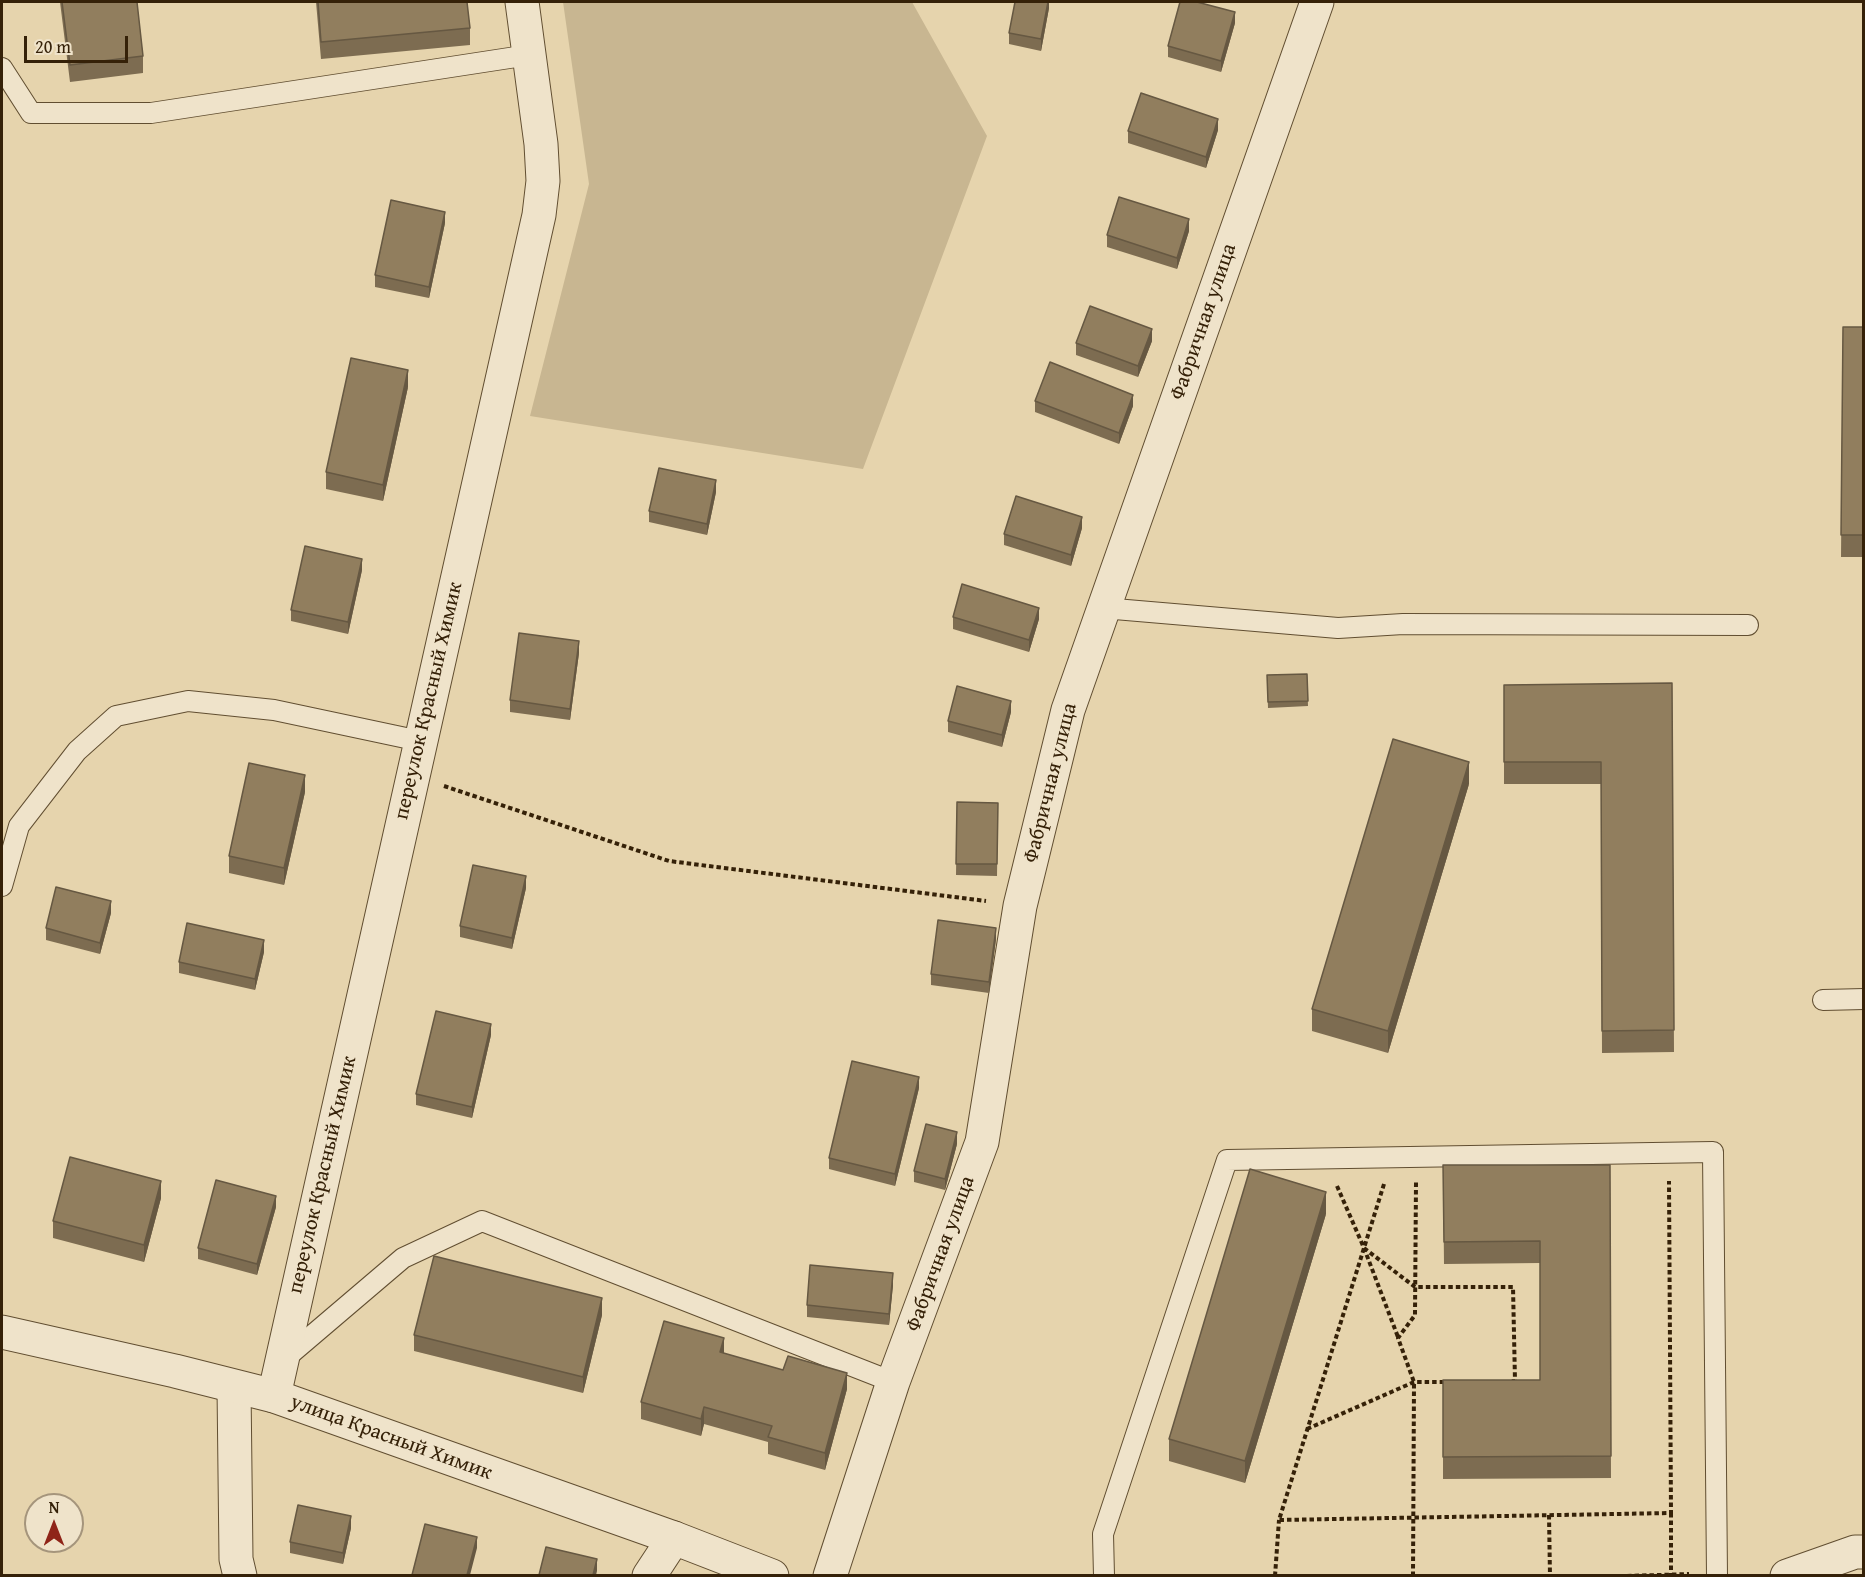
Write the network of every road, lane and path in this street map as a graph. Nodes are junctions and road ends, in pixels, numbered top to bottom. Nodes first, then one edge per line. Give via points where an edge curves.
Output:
1 (522, 2) edge
2 (1317, 2) edge
3 (529, 55) junction
4 (2, 68) edge
5 (1103, 608) junction
6 (1748, 625) dead end
7 (420, 741) junction
8 (412, 775) junction
9 (2, 886) edge
10 (1020, 906) junction
11 (1863, 999) edge
12 (1822, 1000) dead end
13 (1669, 1153) junction
14 (1417, 1157) junction
15 (1392, 1158) junction
16 (1325, 1159) junction
17 (1364, 1248) junction
18 (1415, 1287) junction
19 (2, 1332) edge
20 (1398, 1338) junction
21 (281, 1362) junction
22 (893, 1382) junction
23 (1414, 1382) junction
24 (1448, 1382) edge
25 (1503, 1382) edge
26 (234, 1387) junction
27 (274, 1396) junction
28 (1307, 1429) junction
29 (1671, 1513) junction
30 (1550, 1515) junction
31 (1413, 1517) junction
32 (1278, 1520) junction
33 (674, 1538) junction
34 (1863, 1552) edge
35 (1717, 1574) edge
36 (240, 1575) edge
37 (649, 1575) edge
38 (772, 1575) edge
39 (830, 1575) edge
40 (1104, 1575) edge
41 (1275, 1575) edge
42 (1413, 1575) edge
43 (1550, 1575) edge
44 (1627, 1575) edge
45 (1671, 1575) edge
46 (1787, 1575) edge

1 - 3 street, переулок Красный Химик
2 - 5 street, Фабричная улица
3 - 4 lane via 151,113 31,113
3 - 7 street, переулок Красный Химик via 541,144 543,181 539,215
5 - 6 lane via 1338,628 1403,624
5 - 10 street, Фабричная улица via 1068,710
7 - 8 street, переулок Красный Химик
7 - 9 lane via 274,711 188,701 116,716 77,751 19,826
8 - 10 path via 669,861
8 - 21 street, переулок Красный Химик
10 - 22 street, Фабричная улица via 982,1142
11 - 12 lane
13 - 14 lane
13 - 29 path
13 - 35 lane via 1713,1152
14 - 15 lane
14 - 18 path
15 - 16 lane
15 - 17 path
16 - 17 path
16 - 40 lane via 1227,1160 1103,1534
17 - 18 path
17 - 20 path
17 - 28 path
18 - 20 path via 1415,1315
18 - 25 path via 1513,1287 1515,1381
19 - 26 street, улица Красный Химик
20 - 23 path
21 - 22 lane via 403,1258 482,1221
21 - 27 street, переулок Красный Химик
22 - 39 street, Фабричная улица
23 - 24 path
23 - 28 path
23 - 31 path
26 - 27 street, улица Красный Химик
26 - 36 street via 236,1559
27 - 33 street, улица Красный Химик
28 - 32 path
29 - 30 path
29 - 45 path
30 - 31 path
30 - 43 path
31 - 32 path
31 - 42 path
32 - 41 path
33 - 37 street
33 - 38 street, улица Красный Химик
34 - 46 street
35 - 45 path
44 - 45 path

